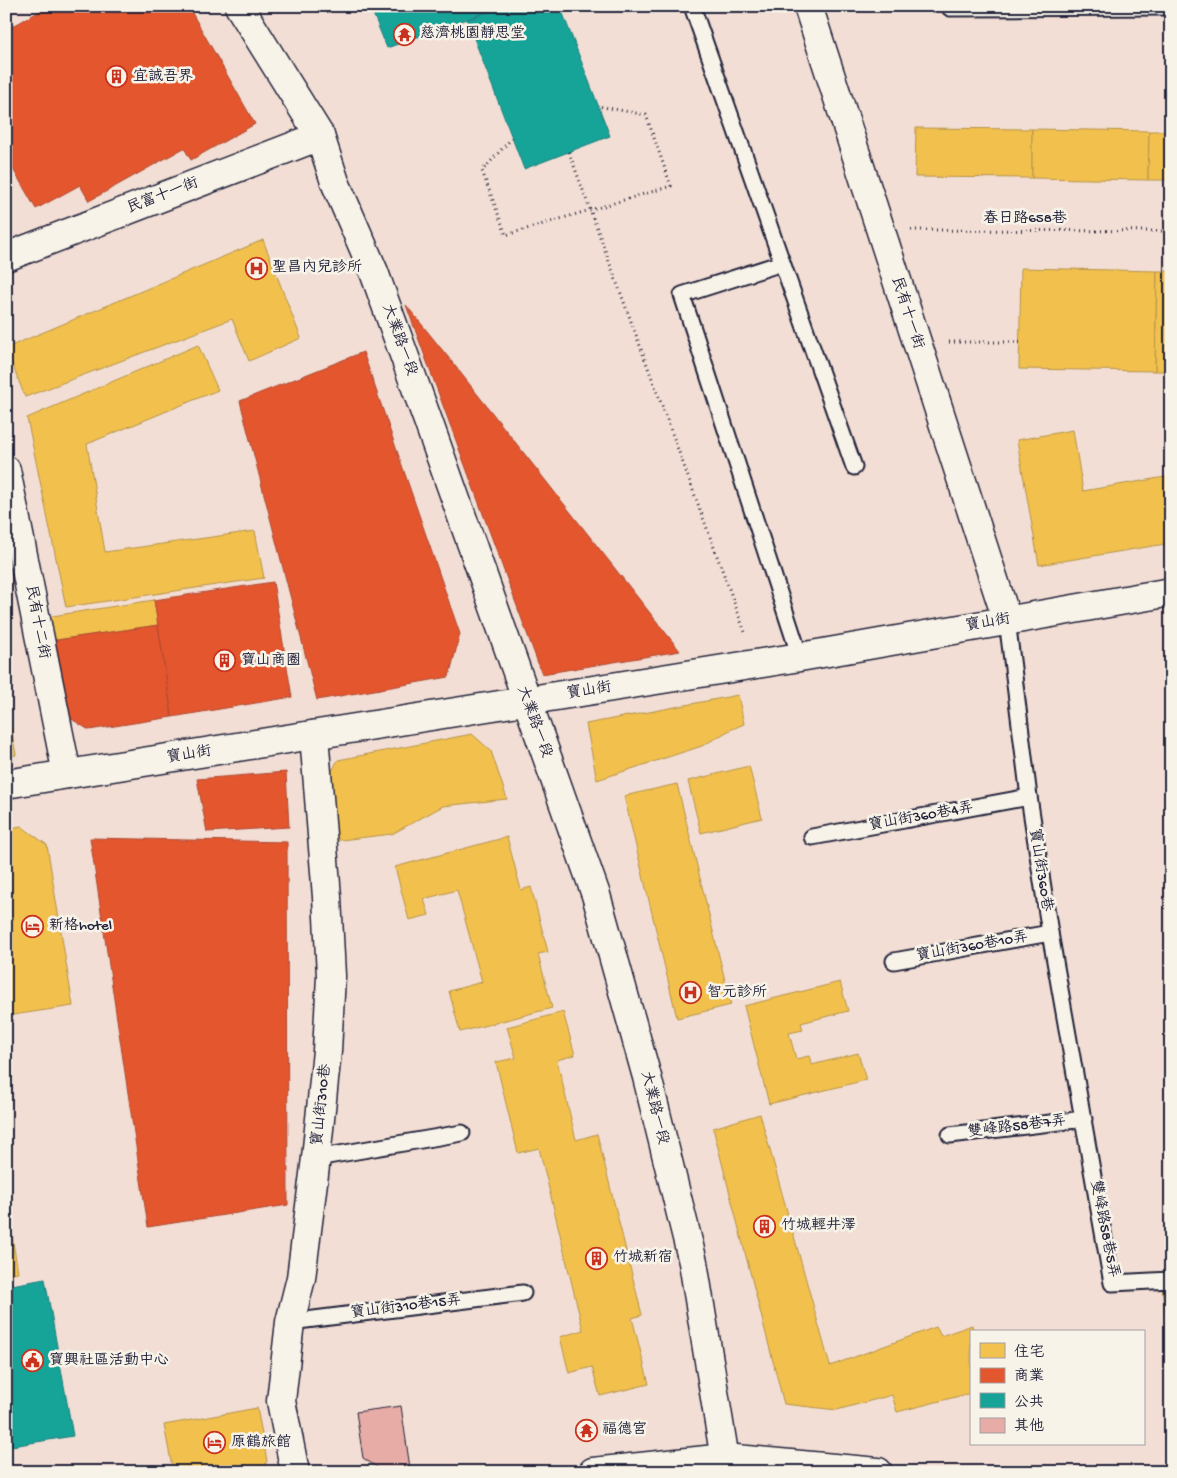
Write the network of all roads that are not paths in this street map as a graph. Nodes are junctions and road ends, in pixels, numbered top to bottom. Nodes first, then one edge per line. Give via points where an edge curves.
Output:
1 (239, 6) edge
2 (692, 6) edge
3 (808, 6) edge
4 (950, 7) edge
5 (1171, 7) edge
6 (320, 136) junction
7 (6, 257) edge
8 (782, 263) junction
9 (854, 467) dead end
10 (6, 470) edge
11 (1171, 592) edge
12 (1007, 620) junction
13 (800, 657) junction
14 (527, 702) junction
15 (314, 735) junction
16 (67, 774) junction
17 (6, 784) edge
18 (1029, 798) junction
19 (812, 837) dead end
20 (1050, 933) junction
21 (894, 961) dead end
22 (1084, 1119) junction
23 (462, 1133) dead end
24 (950, 1135) dead end
25 (316, 1158) junction
26 (1171, 1280) edge
27 (523, 1292) dead end
28 (290, 1322) junction
29 (726, 1465) edge
30 (295, 1472) edge
31 (593, 1472) edge
32 (878, 1472) edge

1 - 6 street, 大業路一段
2 - 8 lane
3 - 12 street, 民有十一街
4 - 5 lane
6 - 7 street, 民富十一街
6 - 14 street, 大業路一段 via 335,182 395,328
8 - 9 lane
8 - 13 lane via 682,295
10 - 16 street, 民有十二街
11 - 12 street, 寶山街
12 - 13 street, 寶山街
12 - 18 lane, 寶山街360巷
13 - 14 street, 寶山街
14 - 15 street, 寶山街
14 - 29 street, 大業路一段 via 596,895 647,1077 694,1262
15 - 16 street, 寶山街
15 - 25 street, 寶山街310巷 via 331,976
16 - 17 street, 寶山街
18 - 19 lane, 寶山街360巷4弄
18 - 20 lane, 寶山街360巷
20 - 21 lane, 寶山街360巷10弄
20 - 22 lane, 寶山街360巷
22 - 24 lane, 雙峰路58巷7弄
22 - 26 lane, 雙峰路58巷5弄 via 1112,1283
23 - 25 lane
25 - 28 street, 寶山街310巷 via 301,1278
27 - 28 lane, 寶山街310巷15弄
28 - 30 street, 寶山街310巷 via 280,1401
29 - 31 street
29 - 32 street

